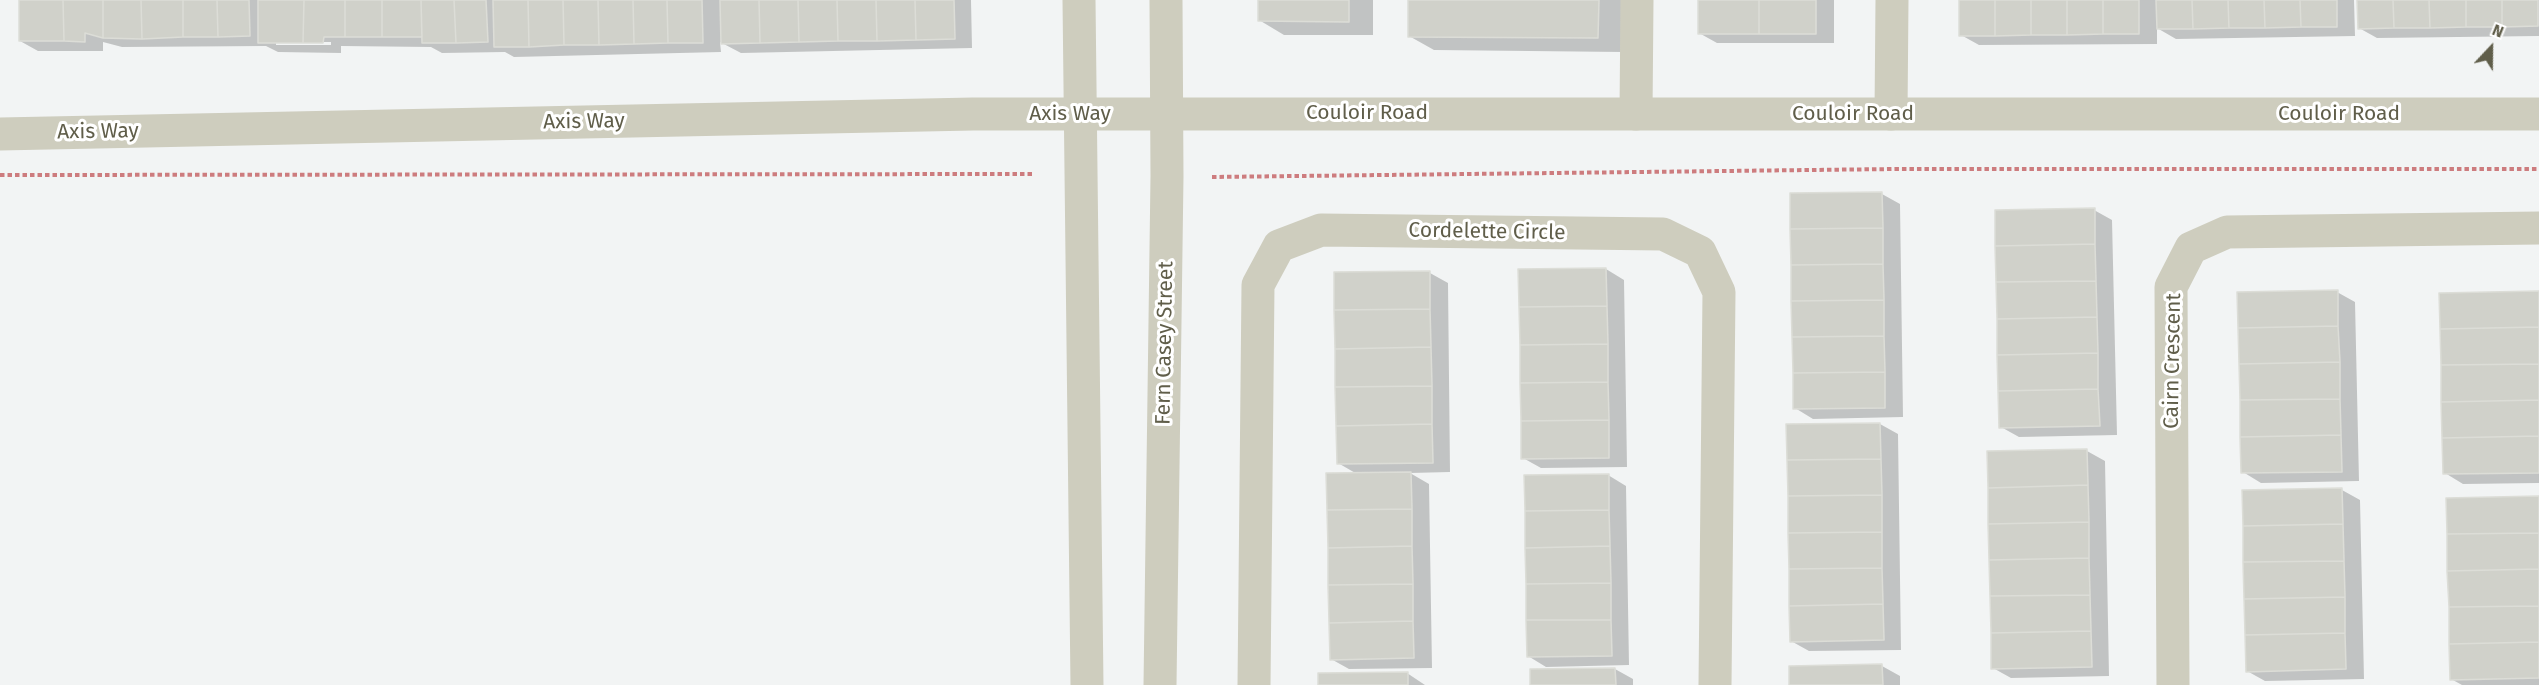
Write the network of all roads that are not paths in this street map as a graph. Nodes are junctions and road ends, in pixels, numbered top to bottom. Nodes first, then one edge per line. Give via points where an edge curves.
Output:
1 (1079, 0) edge
2 (1166, 0) edge
3 (1636, 0) edge
4 (1892, 0) edge
5 (1168, 113) junction
6 (1080, 114) junction
7 (1636, 114) junction
8 (1891, 114) junction
9 (2539, 114) edge
10 (0, 134) edge
11 (2539, 228) edge
12 (1087, 685) edge
13 (1160, 685) edge
14 (1254, 685) edge
15 (1715, 685) edge
16 (2173, 685) edge

1 - 6 street
2 - 5 street, Fern Casey Street
3 - 7 street
4 - 8 street
5 - 6 street, Axis Way
5 - 7 street, Couloir Road
5 - 13 street, Fern Casey Street
6 - 10 street, Axis Way
6 - 12 street
7 - 8 street, Couloir Road
8 - 9 street, Couloir Road
11 - 16 street, Cairn Crescent via 2227,232 2191,248 2171,287
14 - 15 street, Cordelette Circle via 1258,285 1279,246 1321,230 1663,234 1700,252 1719,292

